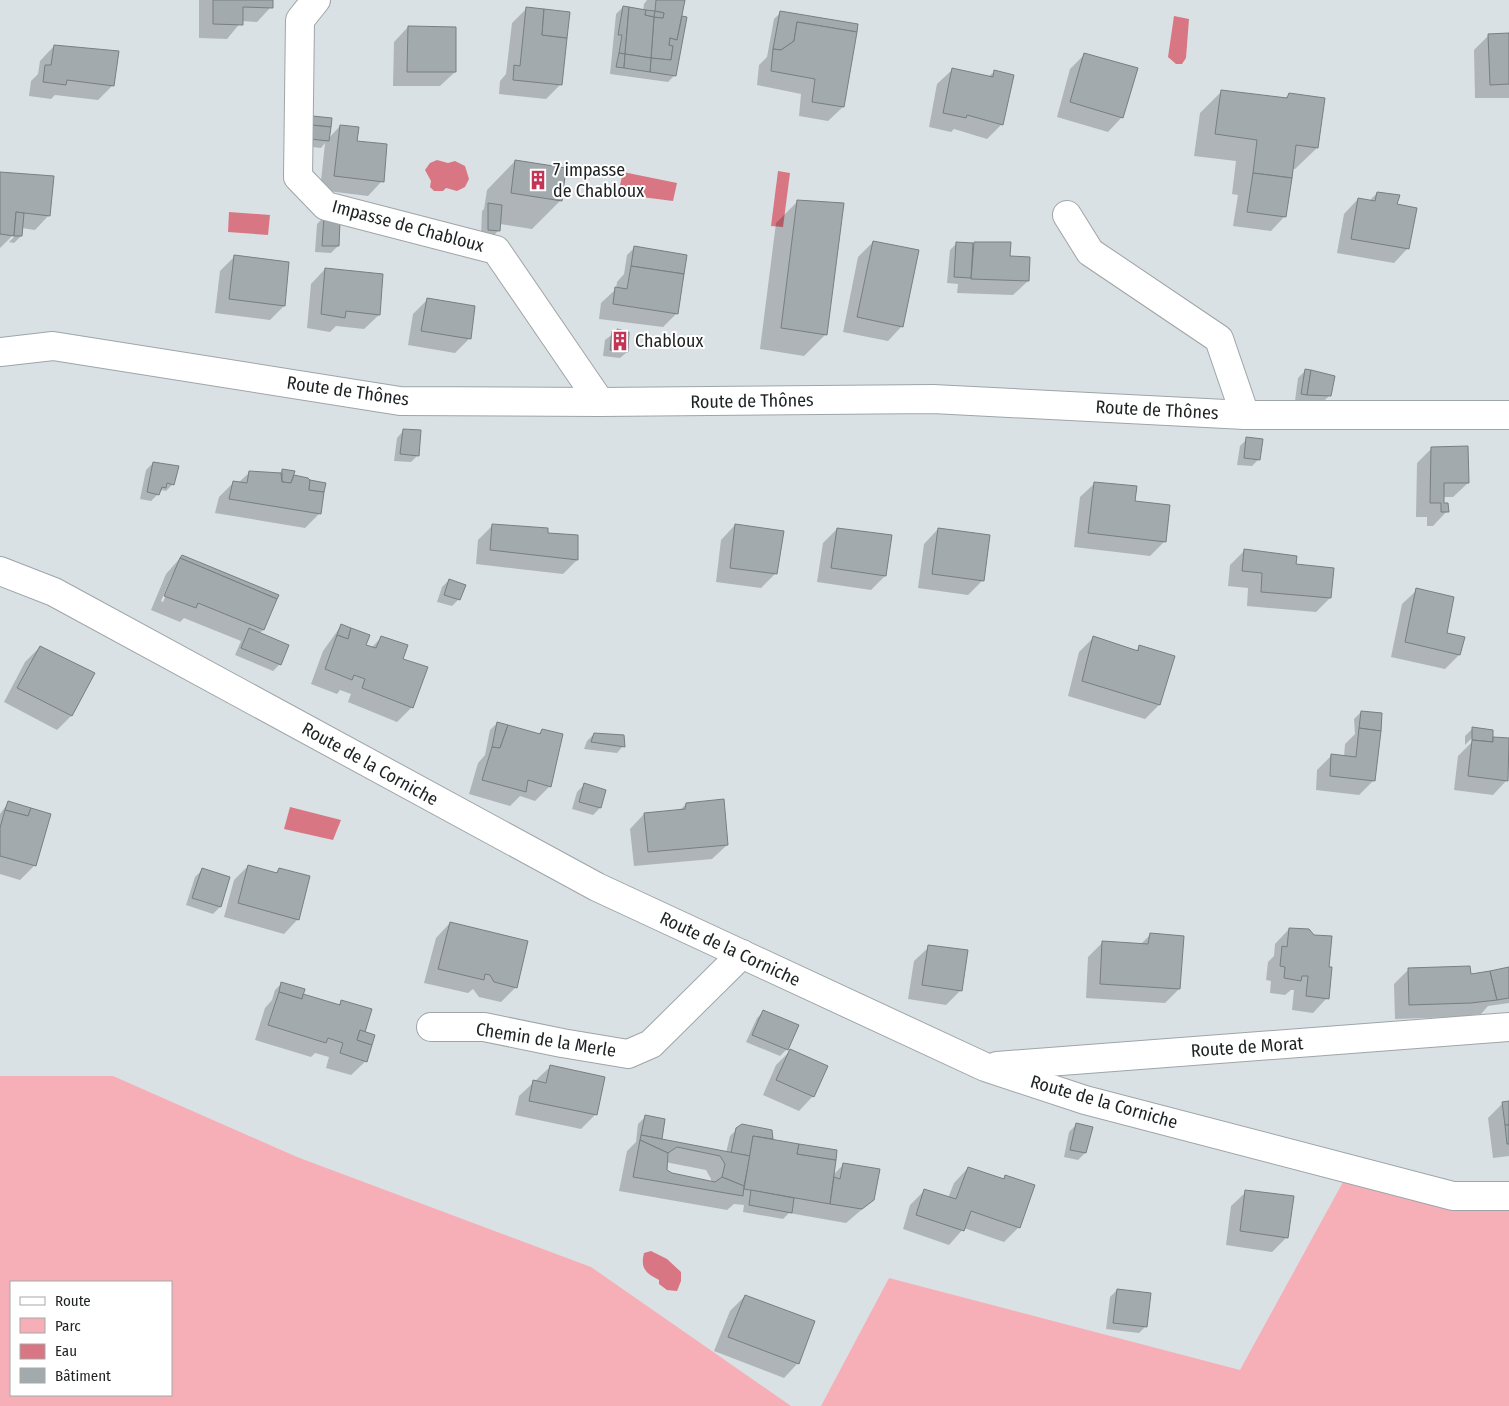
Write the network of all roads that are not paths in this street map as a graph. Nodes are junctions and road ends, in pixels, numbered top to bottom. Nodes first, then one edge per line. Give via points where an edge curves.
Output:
1 (316, 0) edge
2 (1067, 214) dead end
3 (0, 352) edge
4 (600, 402) junction
5 (1509, 414) edge
6 (1246, 415) junction
7 (0, 571) edge
8 (742, 954) junction
9 (431, 1027) dead end
10 (1509, 1027) edge
11 (985, 1067) junction
12 (1509, 1196) edge

1 - 4 street, Impasse de Chabloux via 300,20 298,177 326,206 496,250
2 - 6 street via 1090,252 1219,339
3 - 4 street, Route de Thônes via 53,346 400,400
4 - 6 street, Route de Thônes via 933,399
5 - 6 street, Route de Thônes
7 - 8 street, Route de la Corniche via 54,592 597,887
8 - 9 street, Chemin de la Merle via 651,1044 628,1054 484,1027
8 - 11 street, Route de la Corniche
10 - 11 street, Route de Morat
11 - 12 street, Route de la Corniche via 1085,1100 1453,1196

